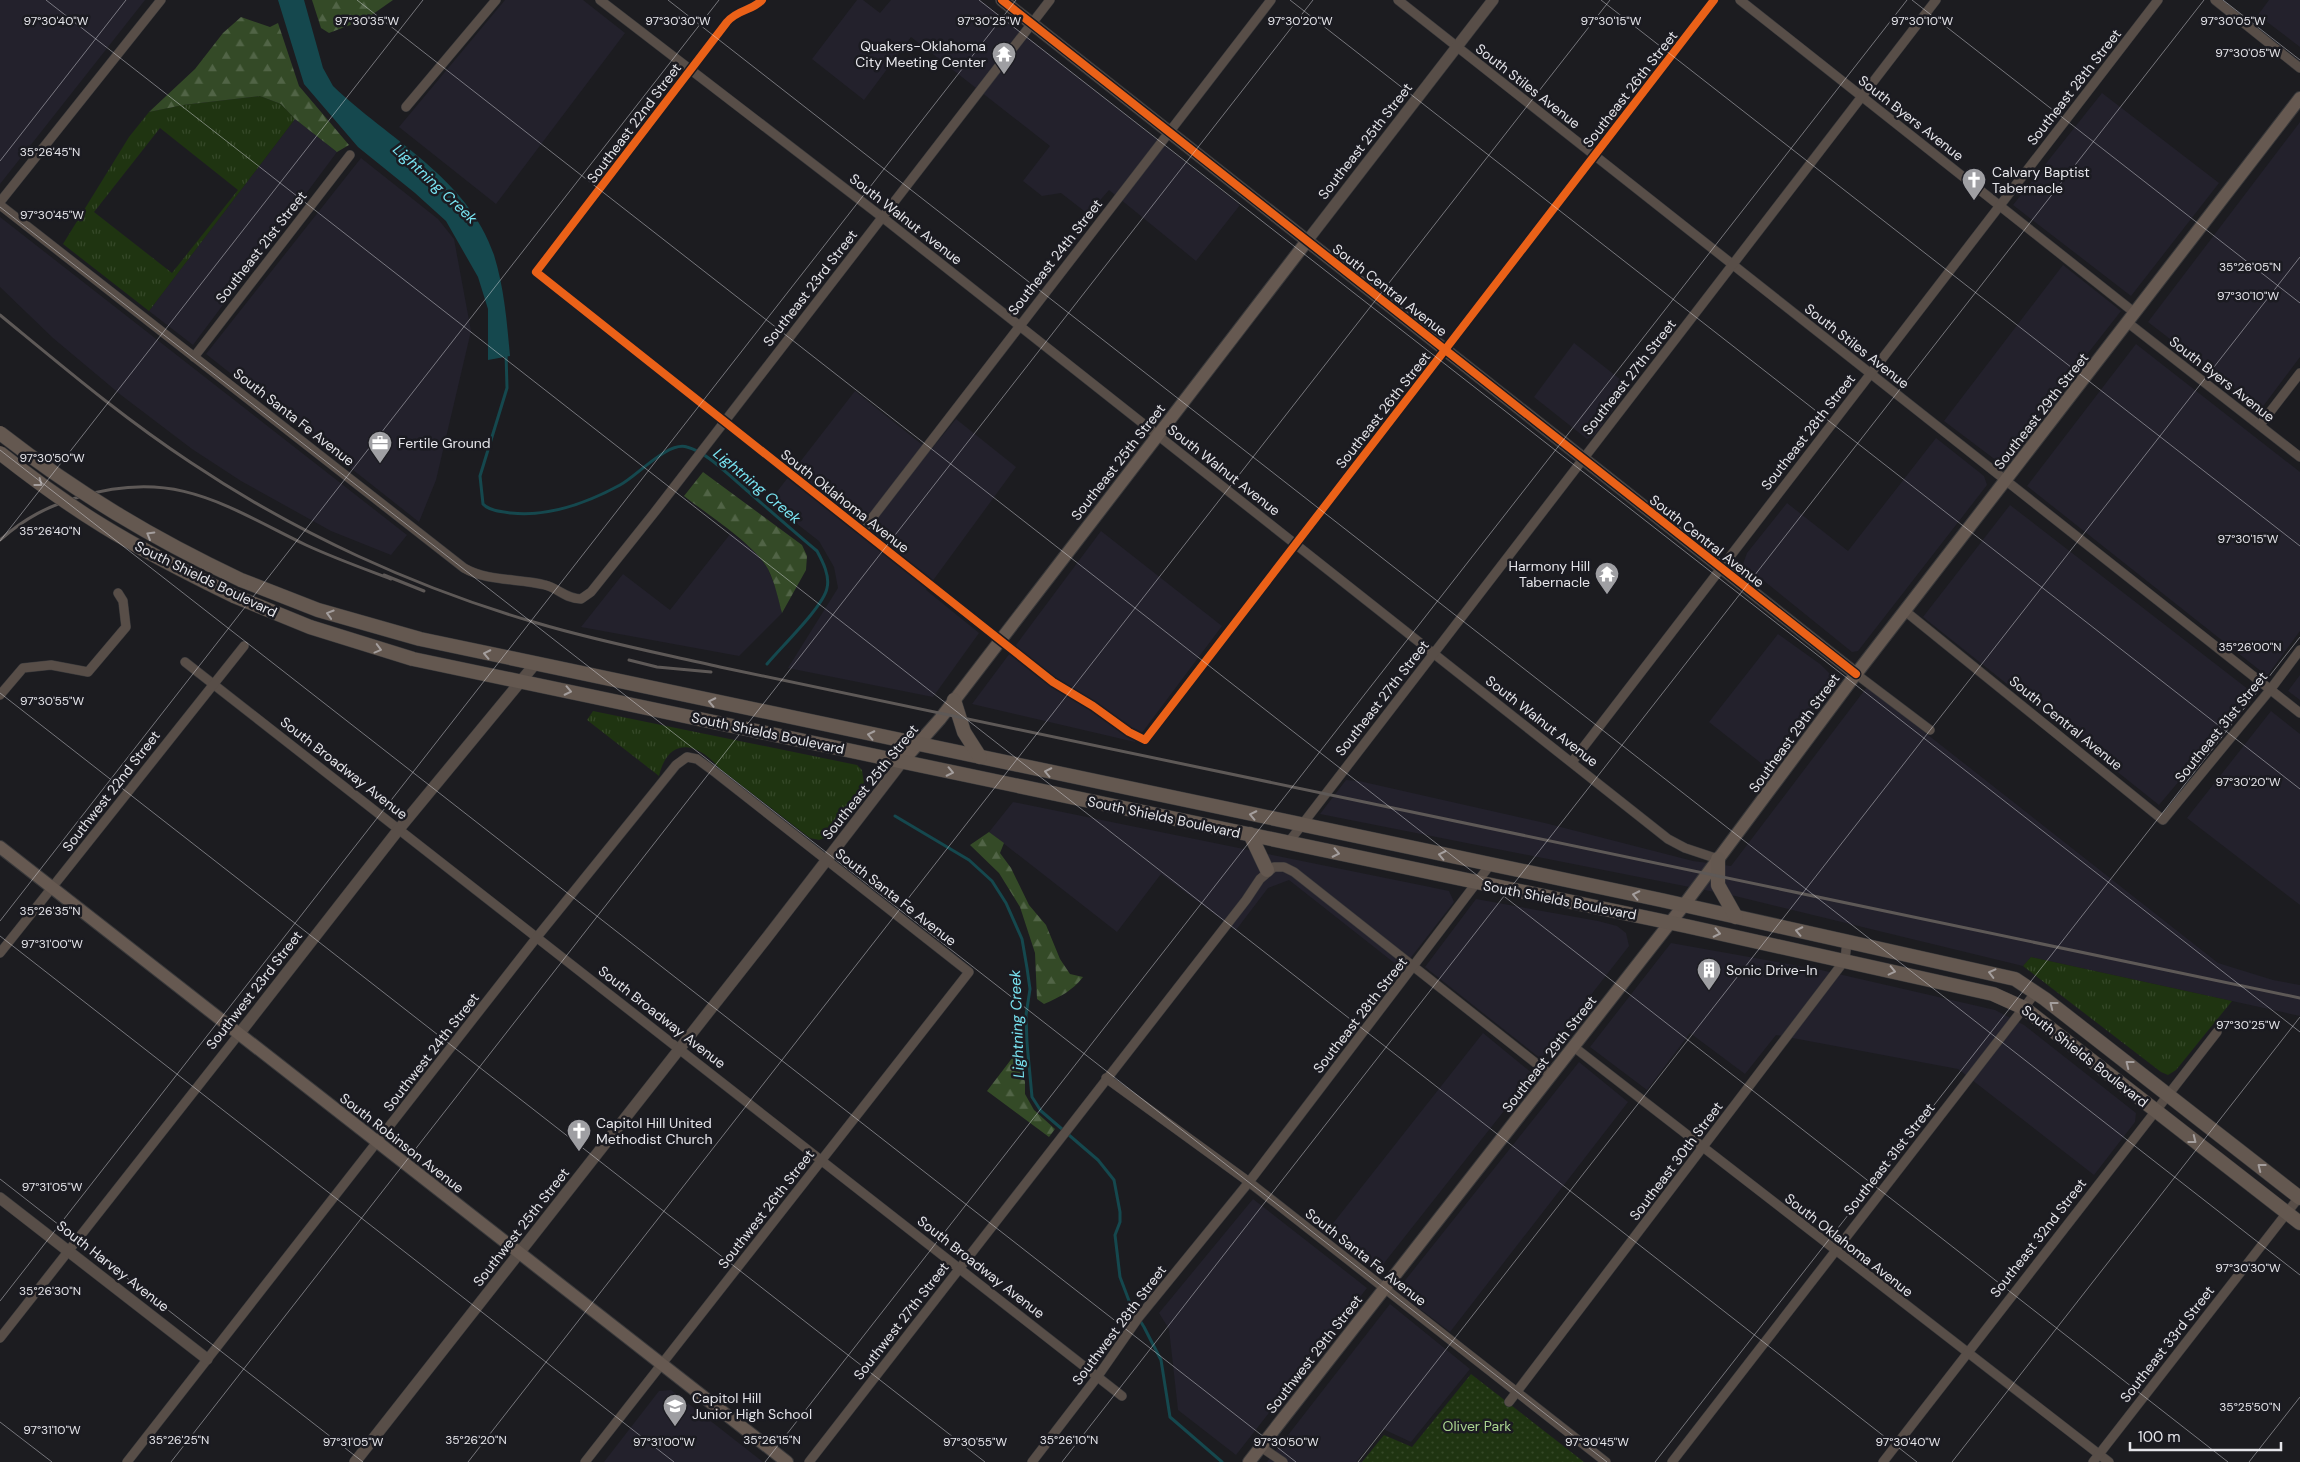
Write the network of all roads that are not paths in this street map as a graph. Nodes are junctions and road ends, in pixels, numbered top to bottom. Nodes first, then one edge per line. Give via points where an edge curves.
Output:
1 (161, 0) edge
2 (496, 0) edge
3 (600, 0) edge
4 (762, 0) edge
5 (1002, 0) edge
6 (1050, 0) edge
7 (1271, 0) edge
8 (1398, 0) edge
9 (1493, 0) edge
10 (1714, 0) edge
11 (1740, 0) edge
12 (1936, 0) edge
13 (2158, 0) edge
14 (2215, 0) edge
15 (1032, 23) junction
16 (1456, 47) junction
17 (2300, 68) edge
18 (691, 70) junction
19 (1862, 97) junction
20 (2300, 98) edge
21 (406, 106) dead end
22 (1169, 132) junction
23 (350, 154) dead end
24 (1594, 156) junction
25 (0, 204) edge
26 (2000, 205) junction
27 (882, 217) junction
28 (1307, 241) junction
29 (1732, 265) junction
30 (536, 272) joint
31 (2131, 317) junction
32 (1020, 326) junction
33 (1445, 350) junction
34 (194, 357) junction
35 (2300, 373) edge
36 (1870, 374) junction
37 (724, 421) junction
38 (2260, 425) junction
39 (0, 432) edge
40 (1158, 435) junction
41 (0, 454) edge
42 (2300, 457) edge
43 (1583, 459) junction
44 (2005, 481) junction
45 (862, 531) junction
46 (1296, 544) junction
47 (1721, 568) junction
48 (591, 592) joint
49 (118, 593) dead end
50 (1905, 611) junction
51 (1000, 640) junction
52 (244, 646) dead end
53 (2300, 650) edge
54 (1434, 654) junction
55 (185, 662) dead end
56 (535, 664) junction
57 (1856, 674) junction
58 (520, 681) junction
59 (213, 683) junction
60 (2270, 690) junction
61 (0, 695) edge
62 (954, 700) junction
63 (2300, 713) edge
64 (1930, 730) dead end
65 (1145, 740) joint
66 (919, 745) junction
67 (687, 757) joint
68 (980, 757) junction
69 (902, 762) junction
70 (1572, 762) junction
71 (1095, 782) junction
72 (1092, 802) junction
73 (2163, 820) joint
74 (1300, 825) junction
75 (399, 829) junction
76 (1250, 834) junction
77 (1288, 843) junction
78 (0, 847) edge
79 (1718, 859) junction
80 (826, 860) junction
81 (1490, 865) junction
82 (1267, 870) junction
83 (1476, 883) junction
84 (52, 888) junction
85 (1684, 905) junction
86 (1736, 917) junction
87 (1670, 922) junction
88 (537, 938) junction
89 (766, 940) joint
90 (1847, 941) junction
91 (0, 953) edge
92 (1845, 960) junction
93 (1414, 968) junction
94 (969, 972) joint
95 (2036, 992) junction
96 (2024, 1008) junction
97 (2216, 1032) dead end
98 (239, 1034) junction
99 (1574, 1047) junction
100 (680, 1048) junction
101 (1552, 1076) junction
102 (1106, 1078) junction
103 (2167, 1094) junction
104 (2155, 1110) junction
105 (377, 1143) junction
106 (1703, 1149) junction
107 (822, 1160) junction
108 (1249, 1182) junction
109 (2300, 1197) edge
110 (0, 1198) edge
111 (2287, 1213) junction
112 (2300, 1223) edge
113 (1835, 1250) junction
114 (68, 1251) junction
115 (519, 1254) junction
116 (960, 1268) junction
117 (1385, 1289) junction
118 (0, 1338) edge
119 (1966, 1353) junction
120 (207, 1359) junction
121 (661, 1365) junction
122 (1098, 1376) junction
123 (1516, 1393) junction
124 (1122, 1396) dead end
125 (1509, 1402) dead end
126 (2099, 1454) junction
127 (1254, 1456) edge
128 (127, 1462) edge
129 (355, 1462) edge
130 (585, 1462) edge
131 (787, 1462) edge
132 (809, 1462) edge
133 (1032, 1462) edge
134 (1283, 1462) edge
135 (1606, 1462) edge
136 (1672, 1462) edge
137 (1882, 1462) edge
138 (2093, 1462) edge
139 (2109, 1462) edge

1 - 25 street
2 - 21 street
3 - 18 street, South Walnut Avenue
4 - 18 street, Southeast 22nd Street via 756,6 731,16
5 - 15 main road, South Central Avenue
6 - 15 street, Southeast 23rd Street
7 - 22 street, Southeast 24th Street
8 - 16 street, South Stiles Avenue
9 - 16 street, Southeast 25th Street
10 - 24 street, Southeast 26th Street
11 - 19 street, South Byers Avenue
12 - 19 street, Southeast 27th Street
13 - 26 street, Southeast 28th Street
14 - 17 street
15 - 22 main road, South Central Avenue
15 - 27 street, Southeast 23rd Street
16 - 24 street, South Stiles Avenue
16 - 28 street, Southeast 25th Street
18 - 27 street, South Walnut Avenue
18 - 30 street, Southeast 22nd Street
19 - 26 street, South Byers Avenue
19 - 29 street, Southeast 27th Street
20 - 31 main road, Southeast 29th Street
22 - 28 main road, South Central Avenue
22 - 32 street, Southeast 24th Street
23 - 34 street, Southeast 21st Street
24 - 29 street, South Stiles Avenue
24 - 33 street, Southeast 26th Street
25 - 34 street, South Santa Fe Avenue
26 - 31 street, South Byers Avenue
26 - 36 street, Southeast 28th Street
27 - 32 street, South Walnut Avenue
27 - 37 street, Southeast 23rd Street
28 - 33 main road, South Central Avenue
28 - 40 main road, Southeast 25th Street
29 - 36 street, South Stiles Avenue
29 - 43 street, Southeast 27th Street
30 - 37 street, South Oklahoma Avenue
31 - 38 street, South Byers Avenue
31 - 44 main road, Southeast 29th Street
32 - 40 street, South Walnut Avenue
32 - 45 street, Southeast 24th Street
33 - 43 main road, South Central Avenue
33 - 46 street, Southeast 26th Street
34 - 48 street, South Santa Fe Avenue via 471,572 544,584 575,599 586,597
35 - 38 street
36 - 44 street, South Stiles Avenue
36 - 47 street, Southeast 28th Street
37 - 45 street, South Oklahoma Avenue
37 - 48 street, Southeast 23rd Street
38 - 42 street, South Byers Avenue
56 -> 39 main road, South Shields Boulevard, bridge via 375,628 241,580 178,551 112,512 44,467
40 - 46 street, South Walnut Avenue
40 - 51 main road, Southeast 25th Street
41 -> 58 main road, South Shields Boulevard, bridge via 102,526 234,596 368,646
43 - 47 main road, South Central Avenue
43 - 54 street, Southeast 27th Street
44 - 50 main road, Southeast 29th Street
44 - 60 street, South Stiles Avenue
45 - 51 street, South Oklahoma Avenue
46 - 54 street, South Walnut Avenue
46 - 65 street, Southeast 26th Street
47 - 57 main road, South Central Avenue
47 - 70 street, Southeast 28th Street
49 - 61 street via 123,601 126,628 88,672 51,665 23,668
50 - 57 main road, Southeast 29th Street
50 - 73 street, South Central Avenue
51 - 62 main road, Southeast 25th Street
51 - 65 street, South Oklahoma Avenue via 1052,682
52 - 59 street, Southwest 22nd Street
53 - 60 street, Southeast 31st Street
54 - 70 street, South Walnut Avenue
54 - 74 street, Southeast 27th Street
55 - 59 street, South Broadway Avenue
56 - 58 street, Southwest 23rd Street
66 -> 56 main road, South Shields Boulevard
57 - 64 street, South Central Avenue
57 - 79 main road, Southeast 29th Street
58 -> 69 main road, South Shields Boulevard
58 - 75 street, Southwest 23rd Street
59 - 75 street, South Broadway Avenue
59 - 84 street, Southwest 22nd Street
60 - 63 street, South Stiles Avenue
60 - 73 street, Southeast 31st Street
62 - 66 main road, Southeast 25th Street
62 - 68 main road via 964,732
66 - 68 main road, South Shields Boulevard
66 - 69 main road, Southeast 25th Street
67 - 80 street, South Santa Fe Avenue via 697,759 716,773
67 - 88 street, Southwest 24th Street via 676,765
71 -> 68 main road, South Shields Boulevard
69 -> 72 main road, South Shields Boulevard
69 - 80 street, Southeast 25th Street
70 - 79 street, South Walnut Avenue via 1668,839
71 - 72 main road
74 -> 71 main road, South Shields Boulevard
72 - 76 main road, South Shields Boulevard
74 - 77 street, Southeast 27th Street
81 -> 74 main road, South Shields Boulevard
75 - 88 street, South Broadway Avenue
75 - 98 street, Southwest 23rd Street
76 - 77 main road, South Shields Boulevard
76 - 82 main road
77 -> 83 main road, South Shields Boulevard
78 - 84 main road, South Robinson Avenue
79 - 85 main road, Southeast 29th Street
79 - 86 main road via 1718,885
80 - 89 street, Southeast 25th Street
80 - 94 street, South Santa Fe Avenue
81 - 83 street, Southeast 28th Street
85 -> 81 main road, South Shields Boulevard
82 - 93 street via 1279,866 1290,869
82 - 102 street
83 - 87 main road, South Shields Boulevard
83 - 93 street, Southeast 28th Street
84 - 91 street, Southwest 22nd Street
84 - 98 main road, South Robinson Avenue
85 - 86 main road, South Shields Boulevard
85 - 87 main road, Southeast 29th Street
90 -> 86 main road, South Shields Boulevard
87 -> 92 main road, South Shields Boulevard
87 - 99 main road, Southeast 29th Street
88 - 100 street, South Broadway Avenue
88 - 105 street, Southwest 24th Street
89 - 100 street, Southwest 25th Street
90 - 92 street
95 -> 90 main road, South Shields Boulevard via 2015,979 1995,973
92 -> 96 main road, South Shields Boulevard via 1993,994
92 - 106 street, Southeast 30th Street
93 - 101 street
93 - 108 street, Southeast 28th Street
94 - 107 street, Southwest 26th Street
95 - 96 street, Southeast 31st Street
103 -> 95 main road, South Shields Boulevard
96 - 104 main road, South Shields Boulevard
96 - 113 street, Southeast 31st Street
97 - 103 street, Southeast 32nd Street
98 - 105 main road, South Robinson Avenue
98 - 114 street, Southwest 23rd Street
99 - 101 main road, Southeast 29th Street
99 - 106 street, South Oklahoma Avenue
100 - 107 street, South Broadway Avenue
100 - 115 street, Southwest 25th Street
101 - 117 main road, Southeast 29th Street
102 - 108 street, South Santa Fe Avenue
102 - 116 street, Southwest 27th Street
103 - 104 street, Southeast 32nd Street
109 -> 103 main road, South Shields Boulevard
104 -> 111 main road, South Shields Boulevard
104 - 119 street, Southeast 32nd Street
105 - 115 main road, South Robinson Avenue
105 - 120 street, Southwest 24th Street
106 - 113 street, South Oklahoma Avenue
106 - 123 street, Southeast 30th Street
107 - 116 street, South Broadway Avenue
107 - 121 street, Southwest 26th Street
108 - 117 street, South Santa Fe Avenue
108 - 122 street, Southwest 28th Street via 1139,1317
109 - 111 street, Southeast 33rd Street
110 - 114 street, South Harvey Avenue
111 - 112 main road, South Shields Boulevard
111 - 126 street, Southeast 33rd Street
113 - 119 street, South Oklahoma Avenue
113 - 136 street, Southeast 31st Street
114 - 118 street, Southwest 23rd Street
114 - 120 street, South Harvey Avenue
115 - 121 main road, South Robinson Avenue
115 - 129 street, Southwest 25th Street
116 - 122 street, South Broadway Avenue
116 - 132 street, Southwest 27th Street
117 - 123 street, South Santa Fe Avenue
117 - 127 main road, Southwest 29th Street
119 - 126 street, South Oklahoma Avenue
119 - 137 street, Southeast 32nd Street
120 - 128 street, Southwest 24th Street
121 - 130 street, Southwest 26th Street
121 - 131 main road, South Robinson Avenue
122 - 124 street, South Broadway Avenue
122 - 133 street, Southwest 28th Street
123 - 125 street, Southeast 30th Street
123 - 135 street, South Santa Fe Avenue
126 - 138 street, Southeast 33rd Street
126 - 139 street, South Oklahoma Avenue
127 - 134 street

